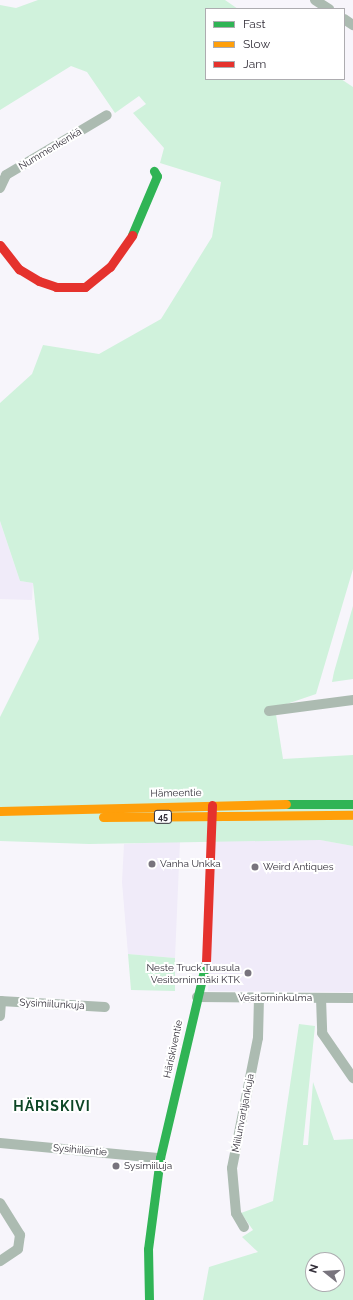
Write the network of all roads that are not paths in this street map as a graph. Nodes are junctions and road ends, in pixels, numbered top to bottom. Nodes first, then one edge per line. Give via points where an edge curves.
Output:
1 (315, 0) edge
2 (327, 8) edge
3 (107, 115) dead end
4 (154, 171) dead end
5 (0, 188) edge
6 (1, 248) edge
7 (353, 700) edge
8 (269, 711) dead end
9 (212, 804) junction
10 (353, 804) edge
11 (0, 810) edge
12 (353, 815) edge
13 (0, 816) edge
14 (212, 817) junction
15 (197, 997) junction
16 (259, 998) junction
17 (320, 998) junction
18 (353, 998) edge
19 (1, 1001) edge
20 (105, 1008) dead end
21 (0, 1016) edge
22 (353, 1078) edge
23 (0, 1143) edge
24 (160, 1158) junction
25 (0, 1203) edge
26 (244, 1227) dead end
27 (0, 1261) edge
28 (149, 1300) edge

1 - 2 street
3 - 5 street, Nummenkenkä via 6,176
4 - 6 street via 157,176 130,239 110,268 84,286 56,287 39,281 19,269
7 - 8 street
9 - 10 street, Hämeentie / 45
9 - 11 street, Hämeentie / 45
9 - 14 street, Häriskiventie
12 - 14 street, 45
13 - 14 street, 45
14 - 15 street, Häriskiventie via 206,969
15 - 16 street, Vesitorninkulma
15 - 24 street, Häriskiventie
16 - 17 street, Vesitorninkulma
16 - 26 street, Miilunvartijankuja via 258,1038 232,1168 236,1213
17 - 18 street, Vesitorninkulma
17 - 22 street via 322,1033
19 - 20 street, Sysimiilunkuja
19 - 21 street
23 - 24 street, Sysihiilentie
24 - 28 street, Häriskiventie via 148,1249
25 - 27 street via 20,1235 18,1249

